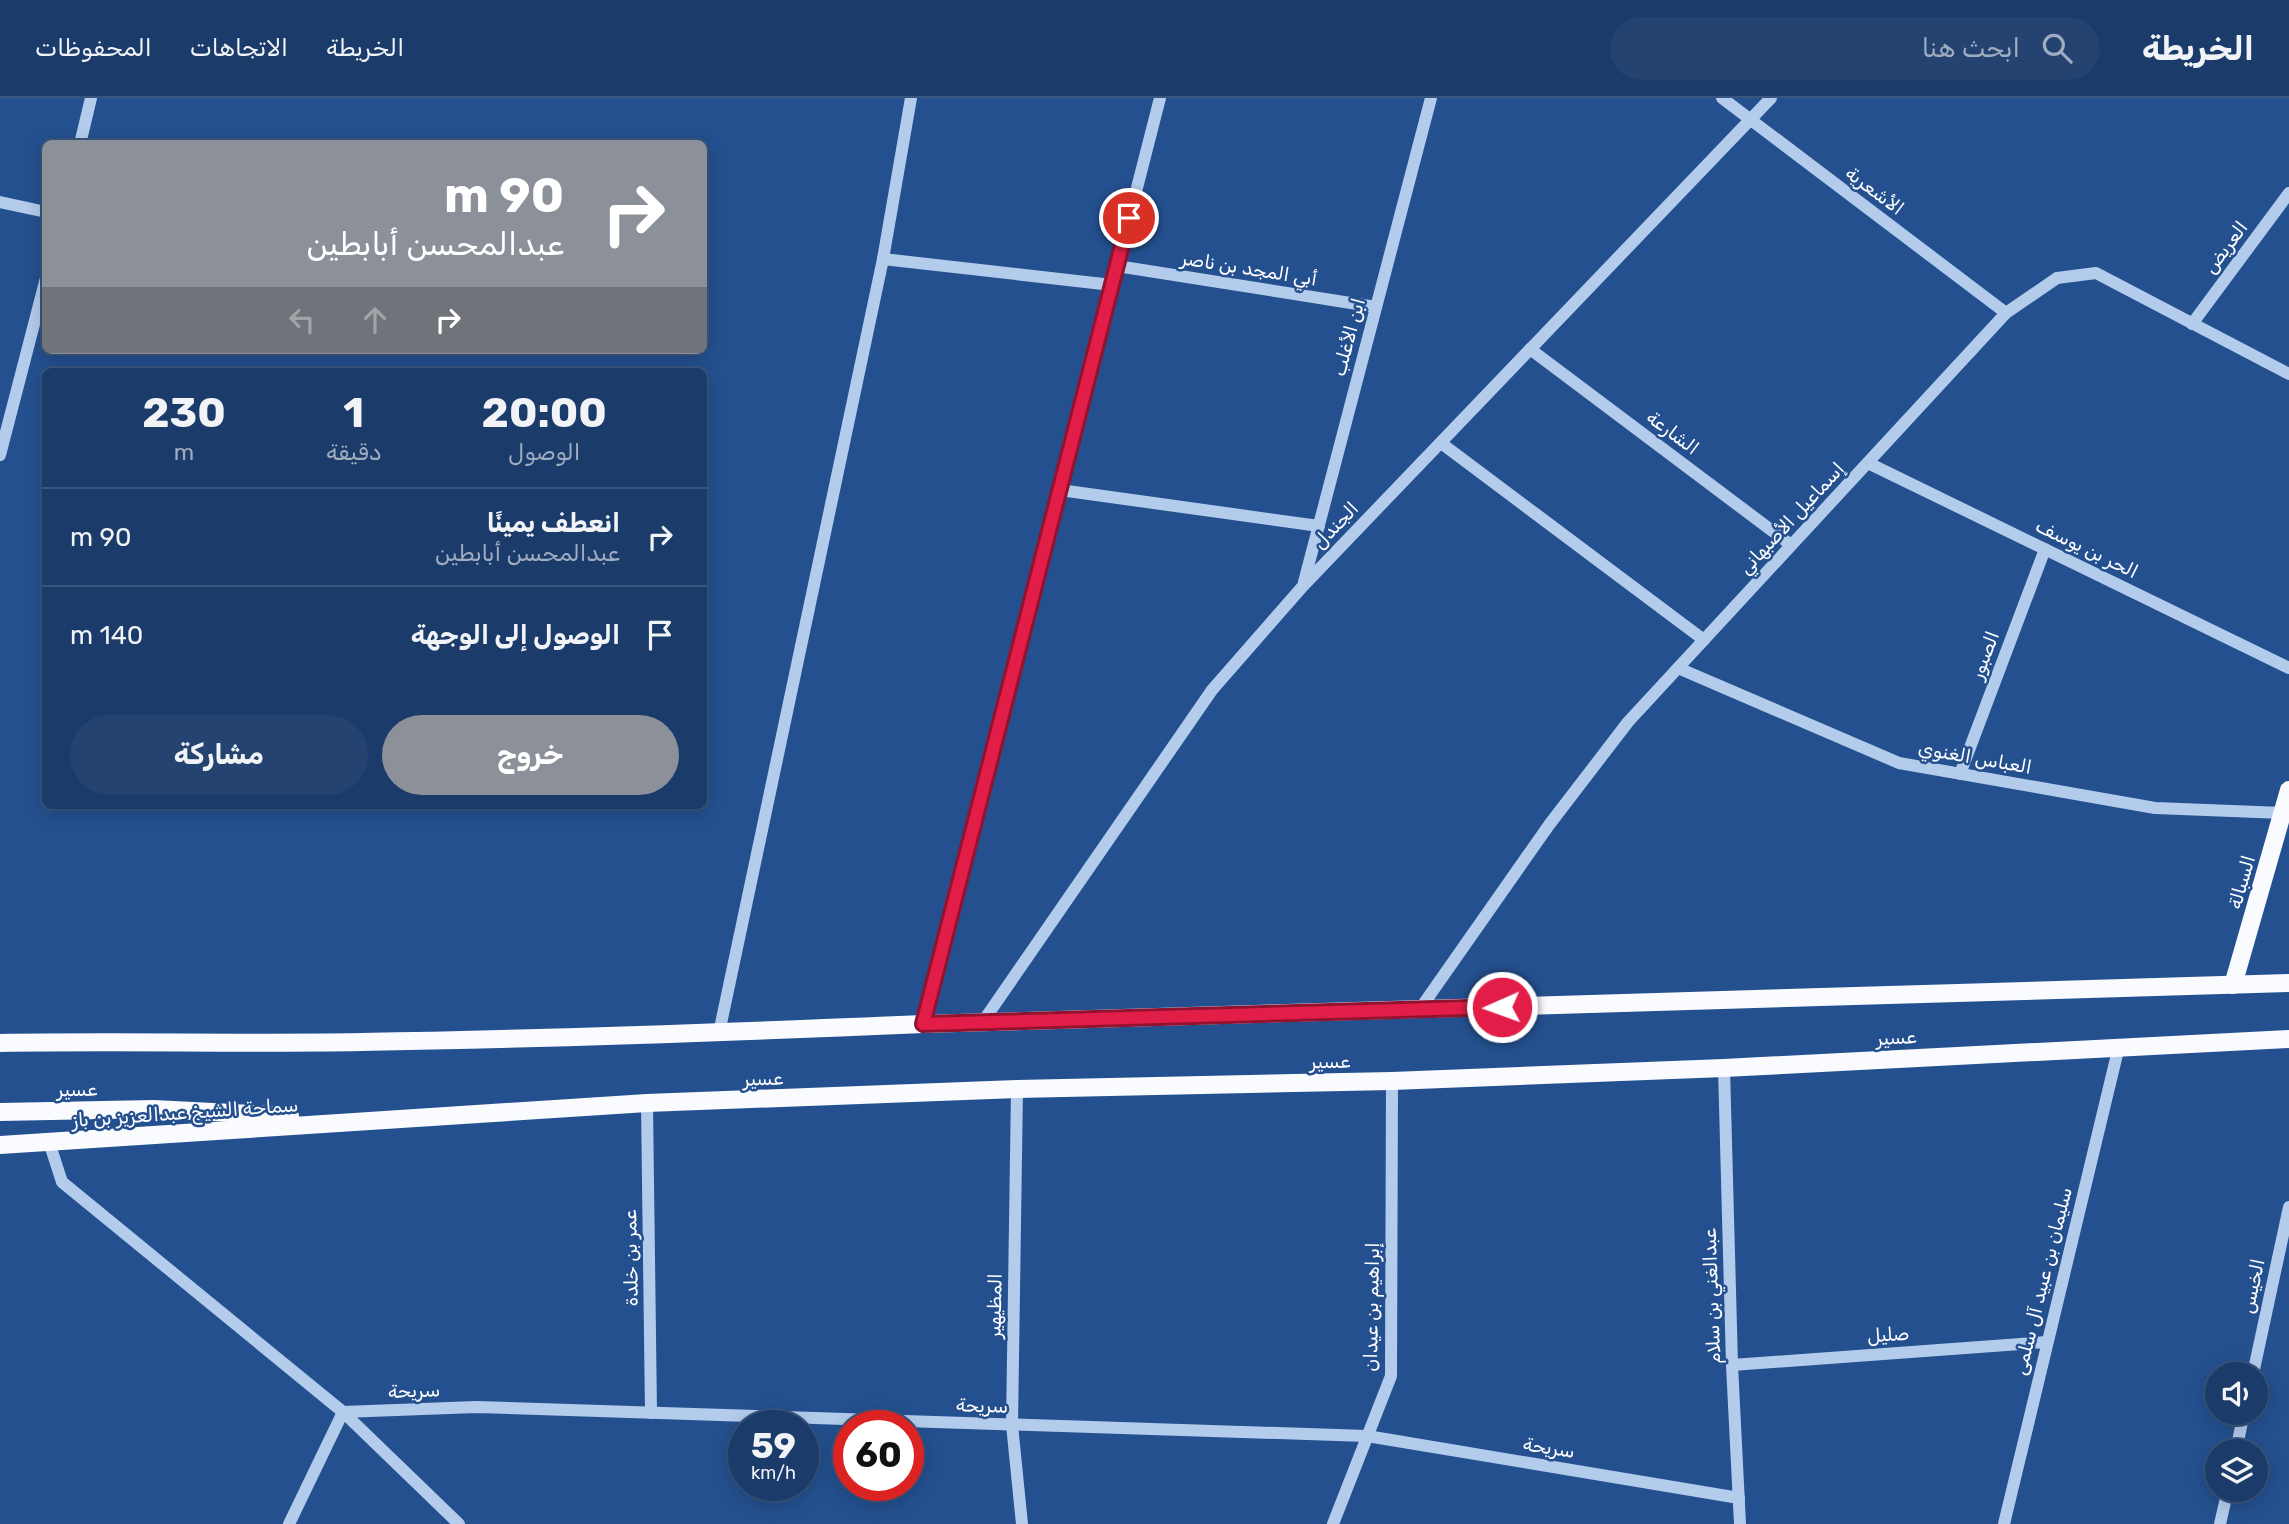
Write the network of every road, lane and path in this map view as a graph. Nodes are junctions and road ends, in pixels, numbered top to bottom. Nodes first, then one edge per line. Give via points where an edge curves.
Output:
1 (91, 98) edge
2 (911, 98) edge
3 (1160, 98) edge
4 (1430, 98) edge
5 (1721, 98) edge
6 (1771, 98) edge
7 (1751, 120) junction
8 (81, 140) edge
9 (2289, 193) edge
10 (0, 202) edge
11 (42, 211) edge
12 (883, 259) junction
13 (1117, 266) junction
14 (1112, 285) junction
15 (42, 293) edge
16 (1376, 307) junction
17 (2006, 313) junction
18 (2192, 324) junction
19 (1530, 349) junction
20 (2289, 374) edge
21 (1441, 443) junction
22 (0, 455) edge
23 (1868, 463) junction
24 (1060, 489) junction
25 (1319, 526) junction
26 (1791, 545) junction
27 (2045, 549) junction
28 (1303, 586) junction
29 (1704, 640) junction
30 (1678, 668) junction
31 (2289, 668) edge
32 (1960, 774) junction
33 (2289, 790) edge
34 (2283, 813) junction
35 (2289, 983) edge
36 (2233, 985) junction
37 (1420, 1009) junction
38 (982, 1023) junction
39 (923, 1024) junction
40 (719, 1033) junction
41 (2289, 1039) edge
42 (0, 1044) edge
43 (2119, 1046) junction
44 (1724, 1068) junction
45 (1392, 1081) junction
46 (1017, 1088) junction
47 (648, 1103) junction
48 (0, 1112) edge
49 (372, 1121) junction
50 (49, 1142) junction
51 (0, 1145) edge
52 (2289, 1207) edge
53 (2047, 1342) junction
54 (2256, 1362) edge
55 (1732, 1365) junction
56 (343, 1412) junction
57 (651, 1413) junction
58 (1012, 1425) junction
59 (1367, 1436) junction
60 (1739, 1498) junction
61 (2225, 1502) edge
62 (289, 1524) edge
63 (459, 1524) edge
64 (1022, 1524) edge
65 (1333, 1524) edge
66 (1740, 1524) edge
67 (2004, 1524) edge
68 (2220, 1524) edge

1 - 8 street
2 - 12 street
3 - 13 street
4 - 16 street, ابن الأغلب
5 - 7 street, الأشعرية
6 - 7 street, الجندل
7 - 17 street, الأشعرية
7 - 19 street, الجندل
9 - 18 street, العريض
10 - 11 street
12 - 14 street
12 - 40 street
13 - 14 street
13 - 16 street, أبي المجد بن ناصر
14 - 24 street
15 - 22 street
16 - 25 street, ابن الأغلب
17 - 18 street, إسماعيل الأصبهاني via 2057,278 2096,273
17 - 23 street, إسماعيل الأصبهاني
18 - 20 street, إسماعيل الأصبهاني
19 - 21 street, الجندل
19 - 26 street, الشارعة
21 - 28 street, الجندل
21 - 29 street
23 - 26 street, إسماعيل الأصبهاني
23 - 27 street, الحر بن يوسف
24 - 25 street
24 - 39 street
25 - 28 street, ابن الأغلب
26 - 29 street, إسماعيل الأصبهاني
27 - 31 street, الحر بن يوسف
27 - 32 street, الصبور
28 - 38 street, الجندل via 1212,690
29 - 30 street, إسماعيل الأصبهاني
30 - 32 street, العباس الغنوي via 1899,763
30 - 37 street, إسماعيل الأصبهاني via 1628,722 1549,825
32 - 34 street, العباس الغنوي via 2155,808
33 - 34 main road, السبالة
34 - 36 main road, السبالة
35 - 36 main road
36 - 37 main road
37 - 38 main road
38 - 39 main road
39 - 40 main road
40 - 42 main road
41 - 43 main road, عسير
43 - 44 main road, عسير
43 - 53 street, سليمان بن عبيد آل سلمى
44 - 45 main road, عسير
44 - 55 street, عبدالغني بن سلام
45 - 46 main road, عسير
45 - 59 street, إبراهيم بن عيدان via 1391,1376
46 - 47 main road, عسير
46 - 58 street, المظيهير
47 - 49 main road, عسير
47 - 57 street, عمر بن خلدة
48 - 49 main road, عسير via 154,1109
49 - 50 main road, سماحة الشيخ عبدالعزيز بن باز
50 - 51 main road, سماحة الشيخ عبدالعزيز بن باز
50 - 56 street via 62,1182
52 - 54 street, الخيس
53 - 55 street, صليل
53 - 67 street, سليمان بن عبيد آل سلمى
55 - 60 street, عبدالغني بن سلام
56 - 57 street, سريحة via 475,1407
56 - 62 street
56 - 63 street
57 - 58 street, سريحة
58 - 59 street, سريحة
58 - 64 street, المظيهير
59 - 60 street, سريحة
59 - 65 street, إبراهيم بن عيدان
60 - 66 street, عبدالغني بن سلام
61 - 68 street

